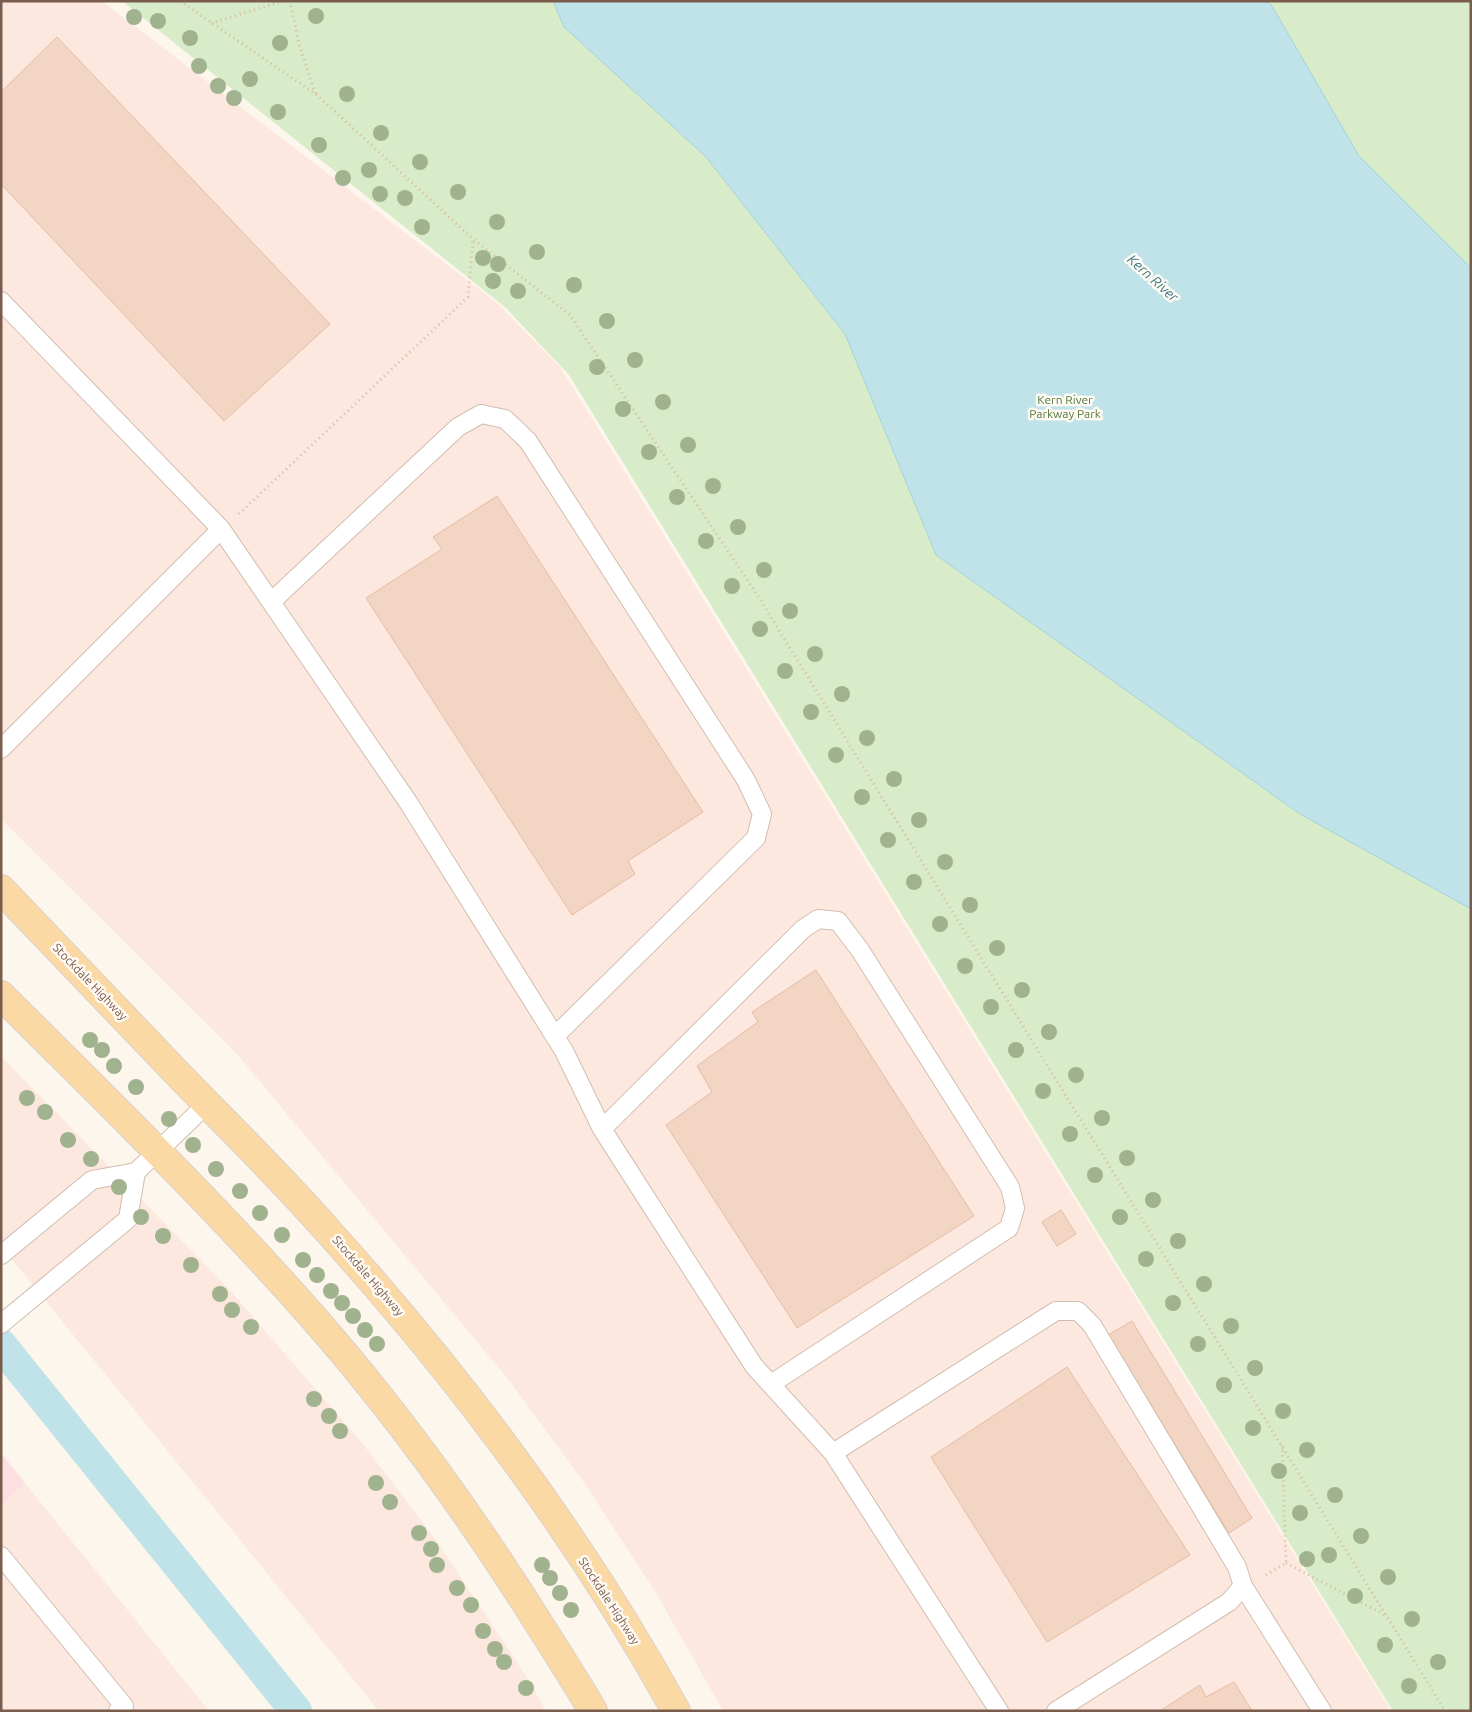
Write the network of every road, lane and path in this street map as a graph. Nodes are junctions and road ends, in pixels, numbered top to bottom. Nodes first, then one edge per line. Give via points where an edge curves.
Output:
1 (180, 1) edge
2 (282, 1) edge
3 (290, 1) edge
4 (211, 23) junction
5 (317, 95) junction
6 (473, 239) junction
7 (1, 302) edge
8 (220, 529) junction
9 (271, 602) junction
10 (1, 749) edge
11 (1, 889) edge
12 (1, 995) edge
13 (555, 1036) junction
14 (207, 1104) junction
15 (602, 1129) junction
16 (157, 1151) junction
17 (136, 1172) junction
18 (1, 1255) edge
19 (1, 1324) edge
20 (771, 1384) junction
21 (1282, 1445) junction
22 (833, 1453) junction
23 (1, 1556) edge
24 (1286, 1563) junction
25 (1243, 1586) junction
26 (1387, 1616) junction
27 (118, 1711) edge
28 (593, 1711) edge
29 (676, 1711) edge
30 (1000, 1711) edge
31 (1056, 1711) edge
32 (1322, 1711) edge
33 (1445, 1711) edge

1 - 4 path
2 - 4 path
3 - 5 path via 299,44
4 - 5 path
5 - 6 path
6 - 8 path via 468,297
6 - 21 path via 570,316 758,596
7 - 8 lane
8 - 9 lane
8 - 10 lane
9 - 13 lane via 408,802
9 - 13 lane via 458,427 481,414 505,419 528,441 746,780 762,814 756,838
11 - 14 main road, Stockdale Highway
12 - 16 main road
13 - 15 lane
14 - 16 lane
14 - 29 main road, Stockdale Highway via 274,1172 364,1272 486,1420 610,1600
15 - 20 lane via 754,1366
15 - 20 lane via 803,929 818,919 838,921 860,950 1010,1187 1015,1208 1009,1228
16 - 17 lane
16 - 28 main road via 295,1296 366,1380 486,1541
17 - 18 lane via 92,1180
17 - 19 lane via 128,1219
20 - 22 lane
21 - 24 path
21 - 26 path
22 - 25 lane via 1056,1311 1078,1311 1092,1326 1237,1567
22 - 30 lane
23 - 27 lane via 124,1706
24 - 25 path
24 - 26 path
25 - 31 lane via 1229,1602
25 - 32 lane
26 - 33 path

